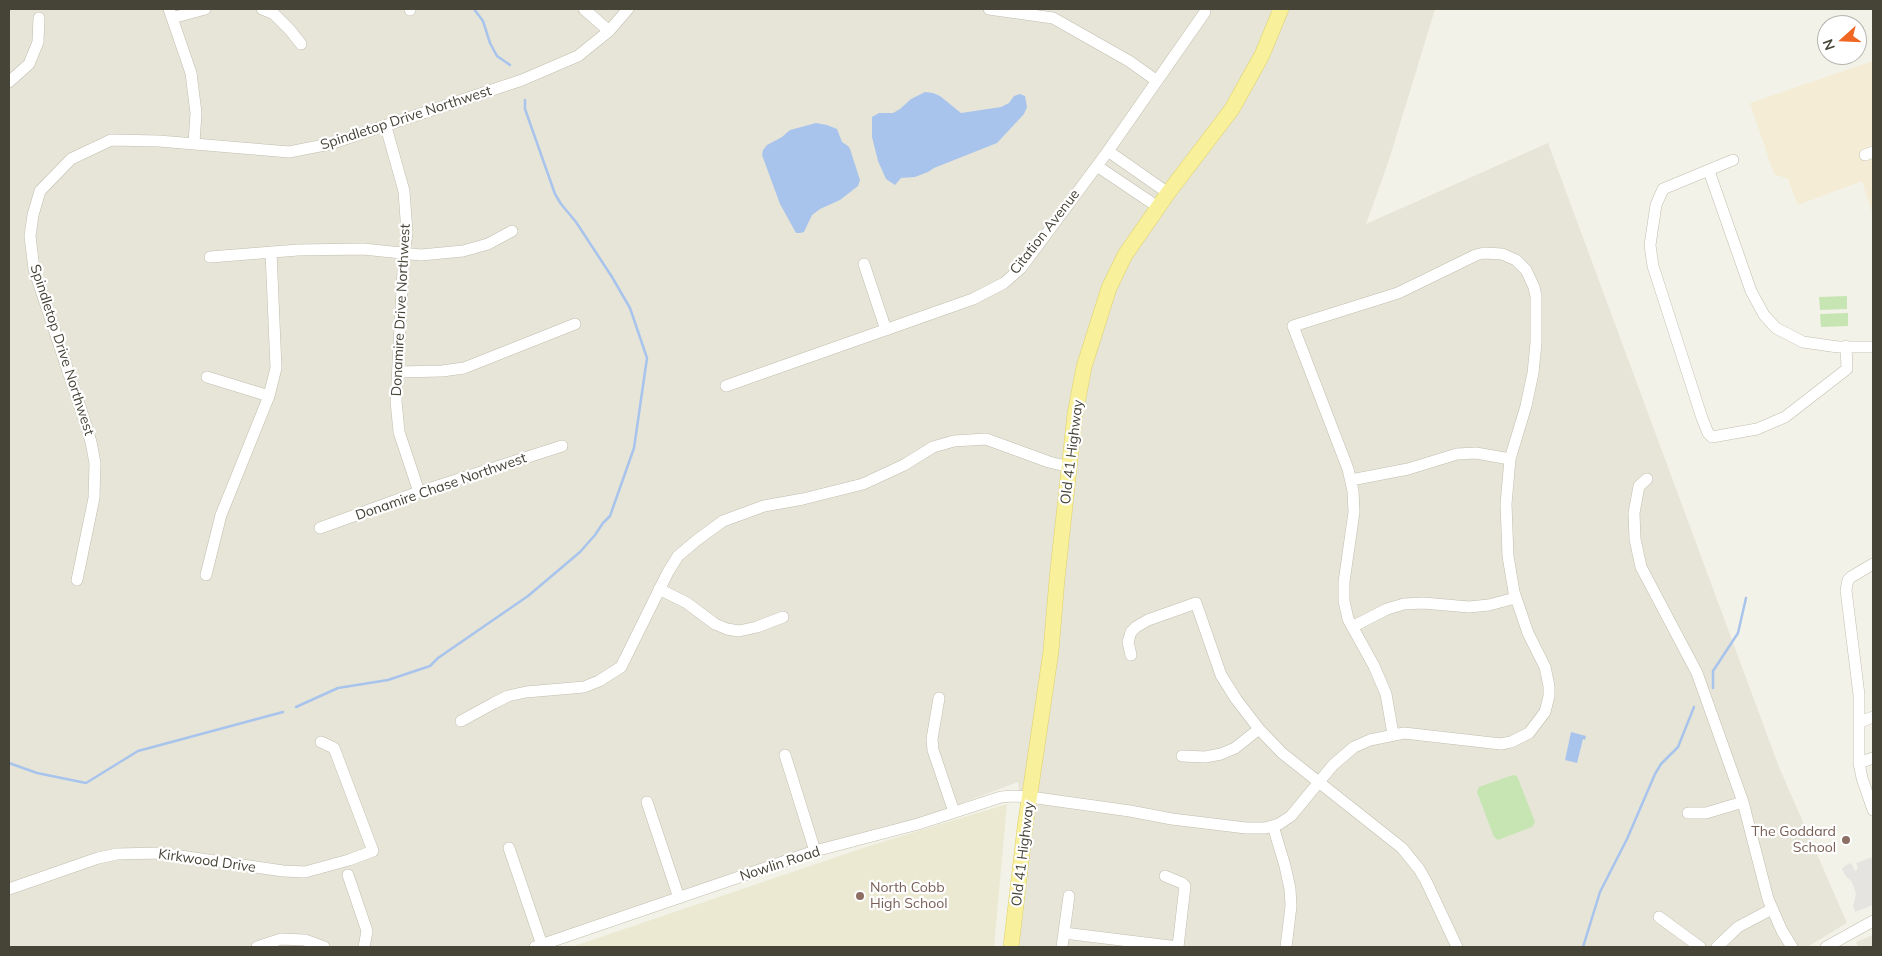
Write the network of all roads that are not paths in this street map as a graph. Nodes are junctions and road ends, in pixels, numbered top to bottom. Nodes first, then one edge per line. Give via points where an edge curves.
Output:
1 (206, 9) edge
2 (262, 9) edge
3 (584, 9) edge
4 (628, 9) edge
5 (989, 9) edge
6 (1281, 9) edge
7 (1205, 12) dead end
8 (171, 13) edge
9 (40, 18) dead end
10 (609, 31) junction
11 (301, 44) dead end
12 (1157, 81) junction
13 (9, 82) edge
14 (386, 127) junction
15 (194, 143) junction
16 (1108, 151) junction
17 (1734, 160) dead end
18 (1097, 166) junction
19 (1709, 171) junction
20 (1168, 193) junction
21 (1158, 207) junction
22 (512, 231) dead end
23 (272, 252) junction
24 (404, 253) junction
25 (210, 257) dead end
26 (864, 264) dead end
27 (575, 324) dead end
28 (886, 330) junction
29 (1846, 346) junction
30 (1873, 347) edge
31 (398, 372) junction
32 (207, 378) dead end
33 (726, 386) dead end
34 (268, 396) junction
35 (562, 446) dead end
36 (1510, 459) junction
37 (1070, 467) junction
38 (1647, 479) dead end
39 (1351, 480) junction
40 (419, 492) junction
41 (320, 528) dead end
42 (1873, 564) edge
43 (206, 574) dead end
44 (77, 580) dead end
45 (660, 589) junction
46 (1515, 598) junction
47 (783, 617) dead end
48 (1352, 627) junction
49 (1131, 655) dead end
50 (939, 698) dead end
51 (1873, 717) edge
52 (461, 721) dead end
53 (1860, 722) junction
54 (1258, 729) junction
55 (1394, 734) junction
56 (321, 742) dead end
57 (785, 755) dead end
58 (1182, 756) dead end
59 (1873, 758) edge
60 (1859, 763) junction
61 (1319, 783) junction
62 (1030, 798) junction
63 (647, 802) dead end
64 (1744, 802) junction
65 (1873, 810) edge
66 (954, 812) junction
67 (1688, 814) dead end
68 (1273, 826) junction
69 (509, 848) dead end
70 (815, 851) junction
71 (348, 875) dead end
72 (1165, 876) dead end
73 (9, 889) edge
74 (1069, 896) dead end
75 (679, 898) junction
76 (1772, 908) junction
77 (1659, 917) dead end
78 (1873, 921) edge
79 (1064, 933) junction
80 (538, 946) edge
81 (257, 947) edge
82 (324, 947) edge
83 (364, 947) edge
84 (1011, 947) edge
85 (1062, 947) edge
86 (1178, 947) edge
87 (1286, 947) edge
88 (1457, 947) edge
89 (1700, 947) edge
90 (1717, 947) edge
91 (1792, 947) edge
92 (1826, 947) edge

1 - 8 street
2 - 11 street via 274,14
3 - 10 street
4 - 10 street, Spindletop Drive Northwest
5 - 12 street via 1053,18 1129,61
6 - 20 main road, Old 41 Highway via 1246,85 1212,137
7 - 12 street, Citation Avenue
8 - 15 street via 191,73 196,113
9 - 13 street via 38,42 29,64
10 - 14 street, Spindletop Drive Northwest via 570,60
12 - 16 street, Citation Avenue
14 - 15 street, Spindletop Drive Northwest via 289,152
14 - 24 street, Donamire Drive Northwest via 404,191 407,233
15 - 44 street, Spindletop Drive Northwest via 111,140 71,159 40,191 33,215 30,236 34,270 85,422 95,463 94,498
16 - 18 street, Citation Avenue
16 - 20 street
17 - 19 street
18 - 21 street
18 - 28 street, Citation Avenue via 1021,268 1004,283 973,300
19 - 29 street via 1750,290 1764,314 1776,328 1803,342
19 - 29 street via 1663,189 1656,205 1650,245 1653,266 1708,433 1712,437 1756,429 1785,417 1847,368
20 - 21 main road, Old 41 Highway
21 - 37 main road, Old 41 Highway via 1125,255 1109,288 1084,367
22 - 24 street via 488,244 463,251 421,255
23 - 24 street via 362,249
23 - 25 street
23 - 34 street via 276,368
24 - 31 street, Donamire Drive Northwest
26 - 28 street
27 - 31 street via 464,368
28 - 33 street, Citation Avenue
29 - 30 street
31 - 40 street, Donamire Drive Northwest via 399,432
32 - 34 street
34 - 43 street via 221,515
35 - 40 street, Donamire Chase Northwest
36 - 39 street via 1476,453 1457,454 1408,469
36 - 39 street via 1530,391 1536,343 1534,287 1526,270 1516,260 1502,254 1476,254 1398,293 1293,326
36 - 46 street via 1506,504 1508,556
37 - 45 street via 986,439 954,441 934,447 904,466 863,484 803,500 764,506 723,521 678,556
37 - 62 main road, Old 41 Highway via 1051,651
38 - 64 street via 1639,486 1634,513 1641,567 1697,673
39 - 48 street via 1353,522 1343,592 1345,610
40 - 41 street, Donamire Chase Northwest
42 - 53 street via 1851,576 1846,590
45 - 47 street via 727,629 739,631
45 - 52 street via 620,667 584,687 508,696
46 - 48 street via 1469,607 1404,604
46 - 55 street via 1545,667 1549,686 1548,705 1536,726 1522,737 1500,744
48 - 55 street via 1380,680
49 - 54 street via 1128,642 1136,627 1196,603 1221,675
50 - 66 street via 933,750
51 - 53 street
53 - 60 street
54 - 58 street via 1235,748 1221,754
54 - 61 street
55 - 61 street via 1354,747 1333,765
56 - 73 street, Kirkwood Drive via 334,748 372,851 305,872 160,853 117,854
57 - 70 street
59 - 60 street
60 - 65 street
61 - 68 street via 1296,811
61 - 88 street via 1392,838 1412,859 1426,880
62 - 66 street, Nowlin Road via 1001,796
62 - 68 street, Nowlin Road via 1246,828
62 - 84 main road, Old 41 Highway
63 - 75 street
64 - 67 street via 1706,813
64 - 76 street
66 - 70 street, Nowlin Road
68 - 87 street via 1290,889
69 - 80 street
70 - 75 street, Nowlin Road
71 - 83 street via 367,931
72 - 86 street via 1185,886
74 - 79 street
75 - 80 street, Nowlin Road
76 - 90 street via 1738,927
76 - 91 street
77 - 89 street
78 - 92 street
79 - 85 street
79 - 86 street
81 - 82 street via 281,939 305,940

